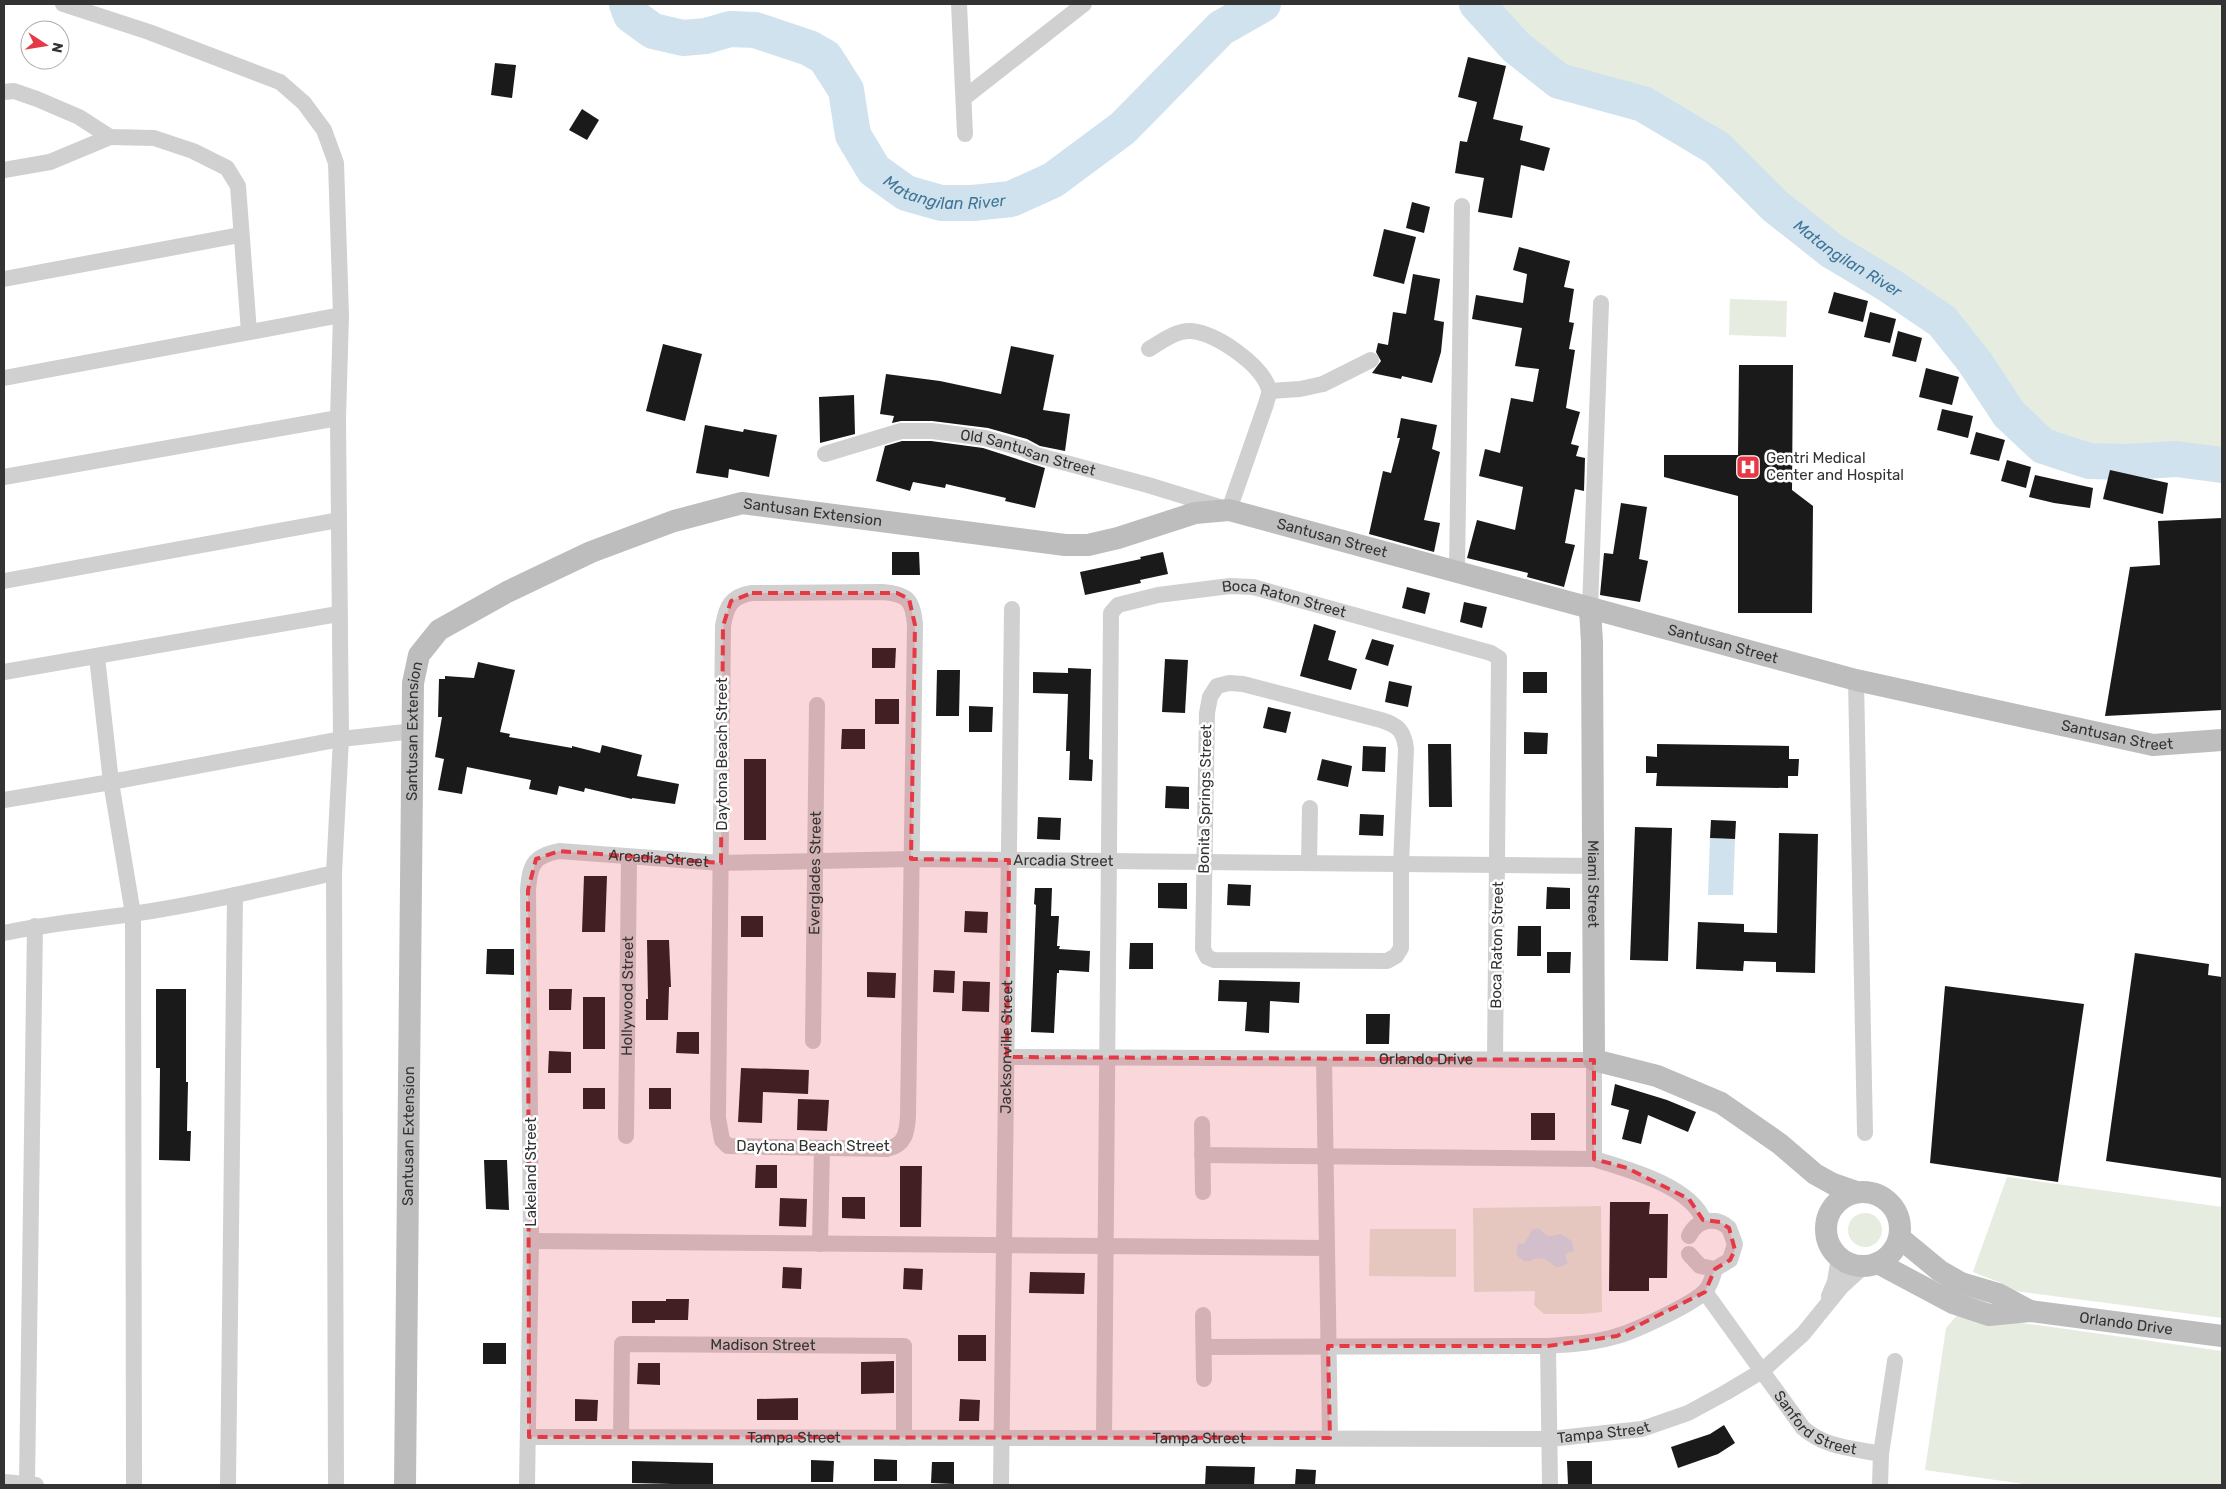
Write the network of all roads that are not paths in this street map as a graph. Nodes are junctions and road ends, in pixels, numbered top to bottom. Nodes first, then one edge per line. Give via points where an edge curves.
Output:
1 (63, 4) edge
2 (959, 4) edge
3 (1084, 4) edge
4 (1067, 10) edge
5 (4, 92) edge
6 (964, 98) junction
7 (965, 134) dead end
8 (110, 137) junction
9 (4, 170) edge
10 (1462, 206) dead end
11 (240, 235) junction
12 (4, 279) edge
13 (1601, 303) dead end
14 (340, 315) junction
15 (249, 332) junction
16 (1149, 349) dead end
17 (1371, 360) dead end
18 (4, 378) edge
19 (1269, 391) junction
20 (338, 418) junction
21 (825, 454) dead end
22 (4, 477) edge
23 (1229, 510) junction
24 (339, 520) junction
25 (1457, 572) junction
26 (4, 581) edge
27 (1012, 609) dead end
28 (1590, 609) junction
29 (338, 614) junction
30 (96, 657) junction
31 (4, 672) edge
32 (1856, 680) junction
33 (817, 704) dead end
34 (414, 731) junction
35 (340, 739) junction
36 (2222, 740) edge
37 (111, 782) junction
38 (4, 800) edge
39 (1310, 808) dead end
40 (629, 856) junction
41 (911, 858) junction
42 (536, 859) joint
43 (1009, 860) junction
44 (1109, 861) junction
45 (815, 862) junction
46 (1204, 862) junction
47 (721, 863) junction
48 (1309, 863) junction
49 (1401, 864) junction
50 (1498, 865) junction
51 (1593, 866) junction
52 (334, 873) junction
53 (235, 895) junction
54 (133, 914) junction
55 (35, 926) junction
56 (4, 932) edge
57 (813, 1041) dead end
58 (1006, 1057) junction
59 (1107, 1058) junction
60 (1324, 1059) junction
61 (1495, 1059) junction
62 (1594, 1060) junction
63 (1202, 1124) dead end
64 (1865, 1132) dead end
65 (626, 1136) dead end
66 (822, 1148) junction
67 (1202, 1155) junction
68 (1326, 1156) junction
69 (1594, 1160) junction
70 (1815, 1174) junction
71 (1203, 1192) dead end
72 (1856, 1192) junction
73 (1832, 1208) junction
74 (1704, 1221) junction
75 (1689, 1236) dead end
76 (1900, 1238) junction
77 (531, 1241) junction
78 (820, 1244) junction
79 (1004, 1245) junction
80 (1106, 1246) junction
81 (1327, 1248) junction
82 (1689, 1254) dead end
83 (1839, 1257) junction
84 (1871, 1265) junction
85 (1715, 1269) junction
86 (1706, 1292) junction
87 (1826, 1304) junction
88 (2030, 1311) junction
89 (1203, 1315) dead end
90 (2222, 1336) edge
91 (1328, 1346) junction
92 (1548, 1346) junction
93 (1204, 1347) junction
94 (1895, 1361) dead end
95 (1762, 1371) junction
96 (1204, 1379) dead end
97 (529, 1436) junction
98 (621, 1436) junction
99 (904, 1438) junction
100 (1001, 1438) junction
101 (1104, 1438) junction
102 (1330, 1438) junction
103 (1550, 1439) junction
104 (1881, 1454) junction
105 (4, 1482) edge
106 (32, 1484) edge
107 (134, 1485) edge
108 (228, 1485) edge
109 (336, 1485) edge
110 (405, 1485) edge
111 (527, 1485) edge
112 (1001, 1485) edge
113 (1550, 1485) edge
114 (1880, 1485) edge

1 - 14 street via 149,32 280,82 304,103 324,130 336,163
2 - 6 street
3 - 4 street
4 - 6 street
5 - 8 street via 14,91 37,99 78,117
6 - 7 street
8 - 9 street via 50,162
8 - 11 street via 154,138 193,151 226,168 238,186
10 - 25 street
11 - 12 street
11 - 15 street
13 - 28 street
14 - 15 street
14 - 20 street
15 - 18 street
16 - 19 street via 1182,332 1211,336 1254,366
17 - 19 street via 1323,384 1300,390
19 - 23 street
20 - 22 street
20 - 24 street
21 - 23 street, Old Santusan Street via 901,431 932,431 985,438
23 - 25 street, Santusan Street
23 - 34 street, Santusan Extension via 1195,513 1088,545 1065,545 742,503 674,521 591,552 507,592 439,630 419,654 413,683
24 - 26 street
24 - 29 street
25 - 28 street, Santusan Street
27 - 43 street, Jacksonville Street
28 - 32 street, Santusan Street
28 - 51 street, Miami Street
29 - 30 street
29 - 35 street
30 - 31 street
30 - 37 street
32 - 36 street, Santusan Street via 2153,745
32 - 64 street
33 - 45 street, Everglades Street
34 - 35 street
34 - 110 street, Santusan Extension
35 - 37 street
35 - 52 street
37 - 38 street
37 - 54 street
39 - 48 street
40 - 42 street, Arcadia Street via 559,851
40 - 47 street, Arcadia Street
40 - 65 street, Hollywood Street
41 - 43 street, Arcadia Street
41 - 45 street, Arcadia Street
41 - 47 street, Daytona Beach Street via 915,625 909,599 897,593 752,593 731,601 723,626
41 - 66 street, Daytona Beach Street via 908,1116 904,1139 896,1147 887,1149
42 - 77 street, Lakeland Street via 528,890
43 - 44 street, Arcadia Street
43 - 58 street, Jacksonville Street
44 - 46 street, Arcadia Street
44 - 50 street, Boca Raton Street via 1111,613 1118,605 1158,594 1230,586 1278,592 1491,653 1499,658
44 - 59 street, Boca Raton Street
45 - 47 street, Arcadia Street
45 - 57 street, Everglades Street
46 - 48 street, Arcadia Street
46 - 49 street, Bonita Springs Street via 1203,949 1207,957 1214,960 1387,961 1396,956 1400,948
46 - 49 street, Bonita Springs Street via 1207,713 1210,697 1217,686 1229,683 1372,718 1399,728 1406,749
47 - 66 street, Daytona Beach Street via 718,1118 722,1140 728,1146 740,1148
48 - 49 street, Arcadia Street
49 - 50 street, Arcadia Street
50 - 51 street, Arcadia Street
50 - 61 street, Boca Raton Street
51 - 62 street, Miami Street
52 - 53 street
52 - 109 street
53 - 54 street
53 - 108 street
54 - 55 street
54 - 107 street
55 - 56 street
55 - 106 street
58 - 59 street, Orlando Drive
58 - 79 street, Jacksonville Street
59 - 60 street, Orlando Drive
59 - 80 street, Boca Raton Street
60 - 61 street, Orlando Drive
60 - 68 street
61 - 62 street, Orlando Drive
62 - 69 street, Miami Street
62 - 70 street, Orlando Drive via 1658,1076 1721,1103 1780,1144
63 - 67 street
66 - 78 street
67 - 68 street
67 - 71 street
68 - 69 street
68 - 81 street
69 - 74 street via 1627,1168 1689,1199
70 - 72 street, Orlando Drive
70 - 73 street, Orlando Drive via 1826,1190
72 - 73 street via 1846,1195
72 - 76 street via 1868,1191 1890,1203 1899,1219
73 - 83 street via 1827,1239
74 - 75 street
74 - 85 street via 1725,1225 1735,1238 1733,1255 1726,1264
76 - 84 street via 1888,1258
76 - 88 street, Orlando Drive via 1940,1271 1961,1283 1998,1294
77 - 78 street
77 - 97 street, Lakeland Street
78 - 79 street
79 - 80 street
79 - 100 street, Jacksonville Street
80 - 81 street
80 - 101 street, Boca Raton Street
81 - 91 street
82 - 85 street via 1700,1266
83 - 84 street via 1855,1266
83 - 87 street, Tampa Street via 1835,1282
84 - 87 street, Tampa Street via 1842,1286
84 - 88 street, Orlando Drive via 1953,1303 1989,1315
85 - 86 street
86 - 92 street via 1676,1310 1617,1336
86 - 95 street, Sanford Street
87 - 95 street, Tampa Street via 1803,1334
88 - 90 street, Orlando Drive
89 - 93 street
91 - 92 street
91 - 93 street
91 - 102 street
92 - 103 street
93 - 96 street
94 - 104 street
95 - 103 street, Tampa Street via 1688,1413 1642,1428
95 - 104 street, Sanford Street via 1803,1428 1815,1438
97 - 98 street, Tampa Street
97 - 111 street, Lakeland Street
98 - 99 street, Tampa Street
98 - 99 street, Madison Street via 622,1344 904,1346
99 - 100 street, Tampa Street
100 - 101 street, Tampa Street
100 - 112 street, Jacksonville Street
101 - 102 street, Tampa Street
102 - 103 street, Tampa Street
103 - 113 street
104 - 114 street
105 - 106 street

